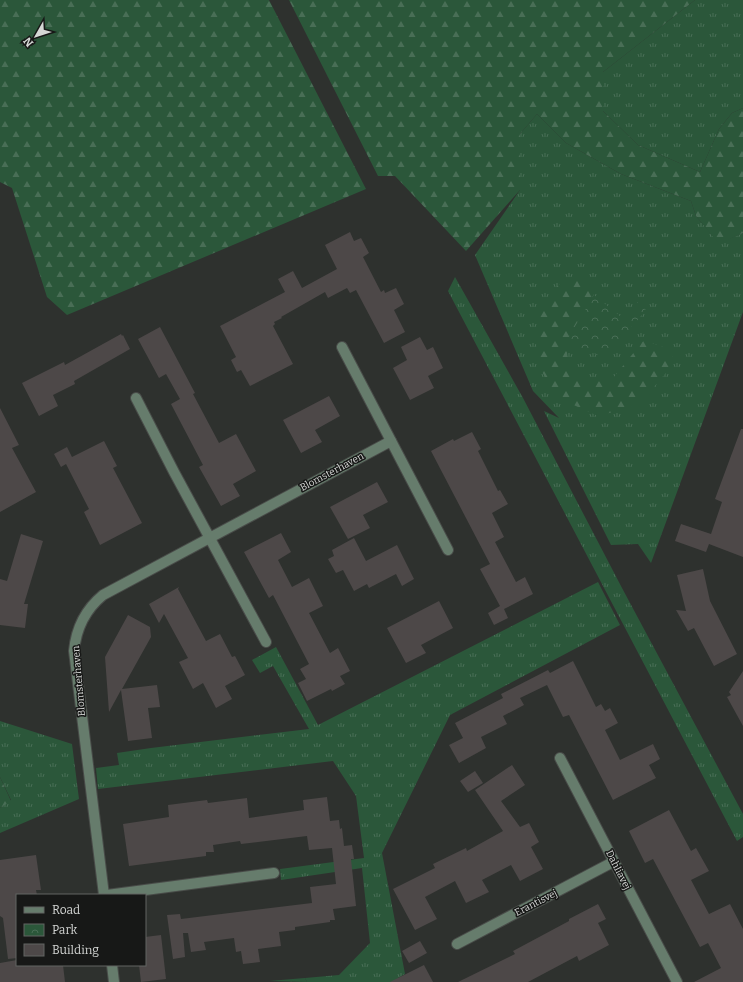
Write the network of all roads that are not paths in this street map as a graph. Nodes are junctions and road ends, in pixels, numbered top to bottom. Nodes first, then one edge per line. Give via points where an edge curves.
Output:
1 (342, 347) dead end
2 (136, 398) dead end
3 (391, 441) junction
4 (209, 537) junction
5 (448, 550) dead end
6 (266, 642) dead end
7 (560, 758) dead end
8 (613, 862) junction
9 (274, 873) dead end
10 (104, 894) edge
11 (115, 894) edge
12 (457, 944) dead end
13 (112, 966) edge
14 (114, 982) edge
15 (677, 982) edge

1 - 3 street
2 - 4 street
3 - 4 street, Blomsterhaven
3 - 5 street
4 - 6 street
4 - 10 street, Blomsterhaven via 103,595 88,611 76,636 74,651
7 - 8 street, Dahliavej
8 - 12 street, Erantisvej
8 - 15 street, Dahliavej
9 - 11 street
13 - 14 street

